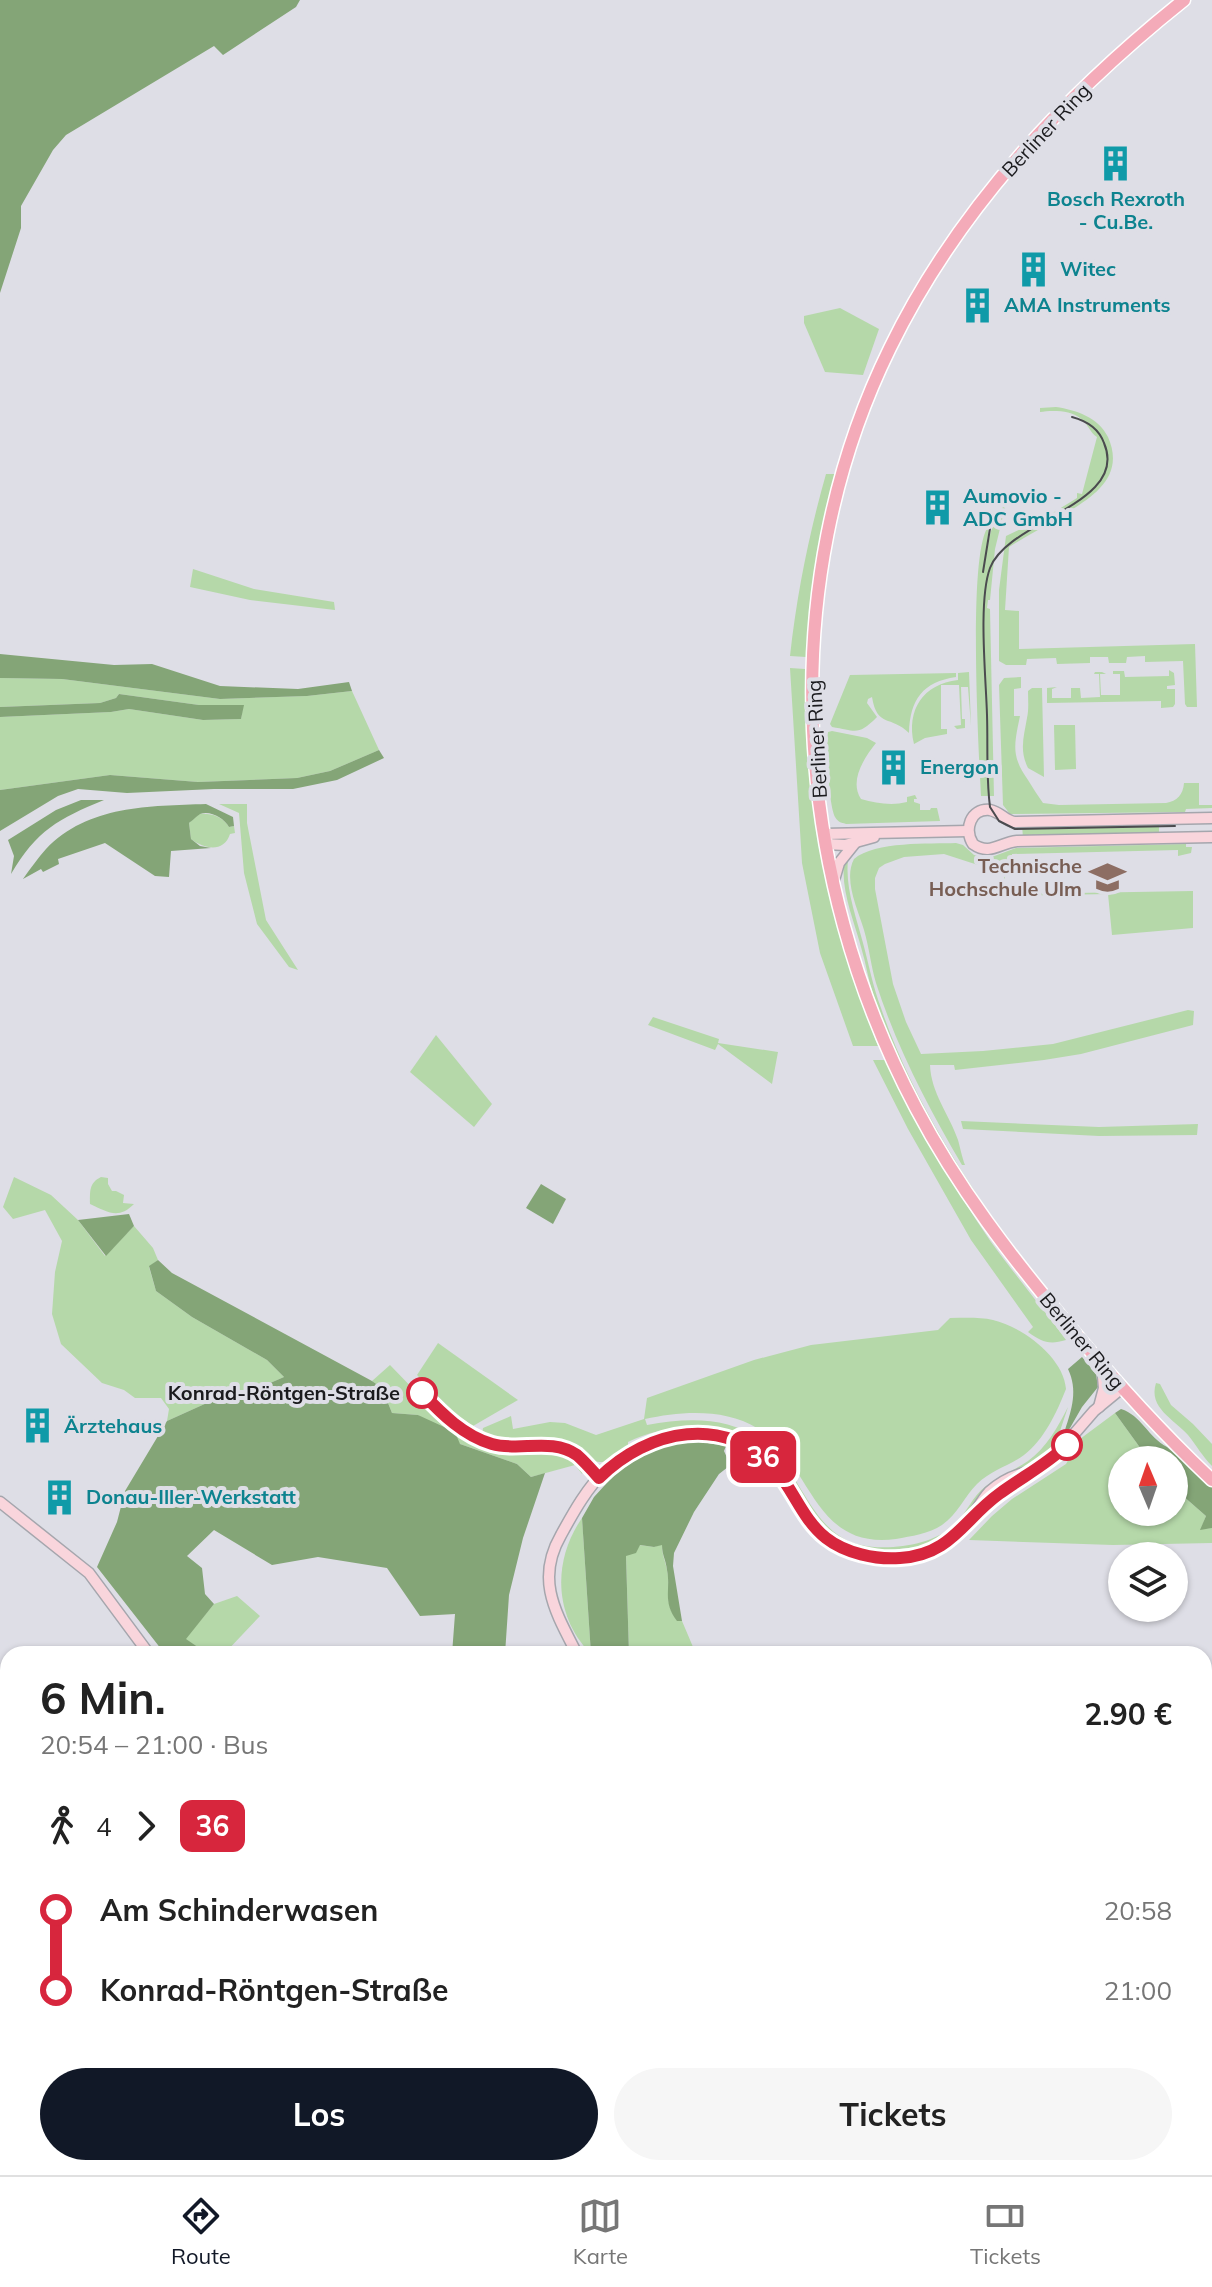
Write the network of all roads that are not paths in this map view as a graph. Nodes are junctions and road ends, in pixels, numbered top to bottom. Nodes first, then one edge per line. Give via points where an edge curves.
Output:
1 (1184, 0) edge
2 (1003, 818) junction
3 (1212, 818) edge
4 (968, 831) junction
5 (884, 834) junction
6 (1212, 837) edge
7 (825, 839) junction
8 (857, 842) junction
9 (1002, 844) junction
10 (834, 885) junction
11 (1102, 1365) junction
12 (1122, 1388) junction
13 (1099, 1407) junction
14 (1212, 1480) edge
15 (0, 1502) edge
16 (143, 1646) edge
17 (573, 1646) edge

1 - 7 main road, Berliner Ring via 1019,156 944,255 890,348 859,421 834,503 819,583 812,711
2 - 3 street
2 - 4 street via 982,811 971,819
2 - 9 street via 1008,830
4 - 5 street
4 - 9 street via 981,849
5 - 7 street
5 - 8 street
6 - 9 street
7 - 8 street via 839,846
7 - 10 main road, Berliner Ring
8 - 10 street via 839,863
10 - 11 main road, Berliner Ring via 865,990 915,1106 975,1207
11 - 12 main road, Berliner Ring
11 - 13 street
12 - 13 street
12 - 14 main road, Berliner Ring
13 - 17 street via 1061,1451 976,1511 954,1537 898,1559 862,1555 828,1539 807,1518 774,1468 738,1442 684,1433 656,1440 599,1478 553,1552 553,1608
15 - 16 street via 89,1573

